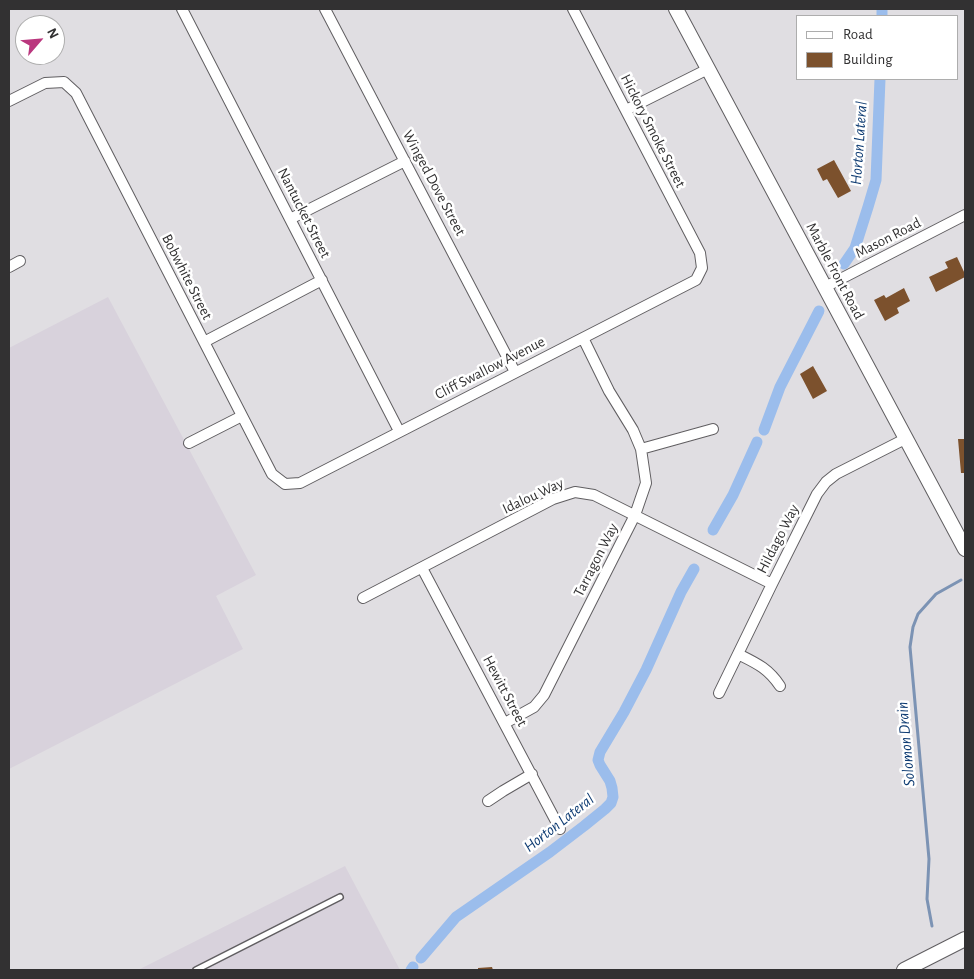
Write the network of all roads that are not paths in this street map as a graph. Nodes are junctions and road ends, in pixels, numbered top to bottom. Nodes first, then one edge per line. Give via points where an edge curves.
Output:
1 (182, 9) edge
2 (325, 9) edge
3 (573, 9) edge
4 (676, 9) edge
5 (708, 69) junction
6 (9, 101) edge
7 (626, 110) junction
8 (405, 161) junction
9 (965, 215) edge
10 (290, 219) junction
11 (20, 261) dead end
12 (9, 267) edge
13 (702, 268) joint
14 (322, 280) junction
15 (825, 287) junction
16 (583, 338) junction
17 (204, 342) junction
18 (515, 372) junction
19 (242, 416) junction
20 (713, 429) dead end
21 (399, 431) junction
22 (905, 438) junction
23 (189, 443) dead end
24 (641, 449) junction
25 (285, 484) joint
26 (635, 515) junction
27 (965, 549) edge
28 (422, 568) junction
29 (772, 584) junction
30 (363, 598) dead end
31 (738, 654) junction
32 (780, 686) dead end
33 (719, 693) dead end
34 (505, 723) junction
35 (532, 774) junction
36 (488, 801) dead end
37 (560, 829) dead end
38 (340, 897) dead end
39 (965, 939) edge
40 (196, 970) edge
41 (904, 970) edge

1 - 10 street, Nantucket Street
2 - 8 street, Winged Dove Street
3 - 7 street, Hickory Smoke Street
4 - 5 street, Marble Front Road
5 - 7 street
5 - 15 street, Marble Front Road
6 - 17 street, Bobwhite Street via 45,83 64,82 76,93
7 - 13 street, Hickory Smoke Street via 700,252
8 - 10 street
8 - 18 street, Winged Dove Street
9 - 15 street, Mason Road
10 - 14 street, Nantucket Street
11 - 12 street
13 - 16 street, Cliff Swallow Avenue via 696,280
14 - 17 street
14 - 21 street, Nantucket Street
15 - 22 street, Marble Front Road
16 - 18 street, Cliff Swallow Avenue
16 - 24 street, Tarragon Way
17 - 19 street, Bobwhite Street
18 - 21 street, Cliff Swallow Avenue
19 - 23 street
19 - 25 street, Bobwhite Street via 272,474
20 - 24 street
21 - 25 street, Cliff Swallow Avenue via 300,483
22 - 27 street, Marble Front Road
22 - 29 street, Hildago Way via 826,482
24 - 26 street, Tarragon Way via 646,483
26 - 28 street, Idalou Way via 594,495 575,492 553,499
26 - 29 street, Idalou Way
26 - 34 street, Tarragon Way via 544,695 534,706
28 - 30 street, Idalou Way
28 - 34 street, Hewitt Street
29 - 31 street, Hildago Way
31 - 32 street via 764,668
31 - 33 street, Hildago Way
34 - 35 street, Hewitt Street
35 - 36 street
35 - 37 street, Hewitt Street
38 - 40 lane
39 - 41 street

